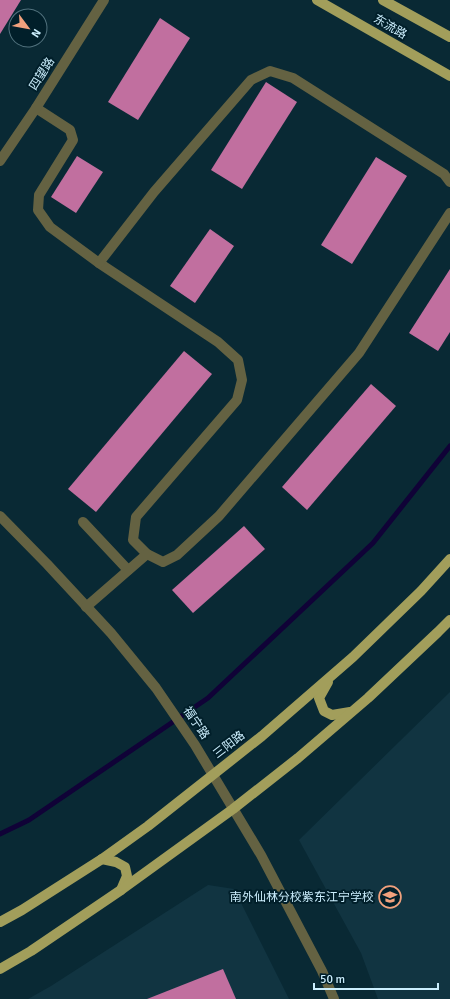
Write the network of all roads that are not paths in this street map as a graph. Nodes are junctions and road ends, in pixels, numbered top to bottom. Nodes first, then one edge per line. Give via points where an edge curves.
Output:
1 (104, 0) edge
2 (317, 0) edge
3 (383, 0) edge
4 (450, 37) edge
5 (450, 76) edge
6 (36, 108) junction
7 (0, 161) edge
8 (450, 182) edge
9 (450, 213) edge
10 (99, 263) junction
11 (0, 516) edge
12 (82, 522) dead end
13 (147, 554) junction
14 (450, 559) edge
15 (128, 570) junction
16 (86, 606) junction
17 (450, 620) edge
18 (331, 676) junction
19 (352, 712) junction
20 (213, 775) junction
21 (233, 809) junction
22 (102, 859) junction
23 (121, 890) junction
24 (0, 922) edge
25 (0, 969) edge
26 (334, 999) edge

1 - 6 street, 四望路
2 - 5 main road, 东流路
3 - 4 main road, 东流路
6 - 7 street, 四望路
6 - 10 street via 70,130 73,140 40,195 38,210 50,227
8 - 10 street via 444,174 293,78 270,71 251,80 154,192
9 - 13 street via 359,353 219,516 177,555 163,562
10 - 13 street via 218,342 238,360 242,380 236,400 136,517 133,540
11 - 16 street, 福宁路
12 - 15 street
13 - 15 street
14 - 18 main road, 三阳路 via 421,591
15 - 16 street
16 - 20 street, 福宁路 via 156,688
17 - 19 main road
18 - 19 main road via 319,698 324,711 332,715
18 - 20 main road, 三阳路
19 - 21 main road
20 - 21 street, 福宁路
20 - 22 main road, 三阳路
21 - 23 main road
21 - 26 street, 福宁路 via 261,855
22 - 23 main road via 125,867 127,876
22 - 24 main road, 三阳路
23 - 25 main road

